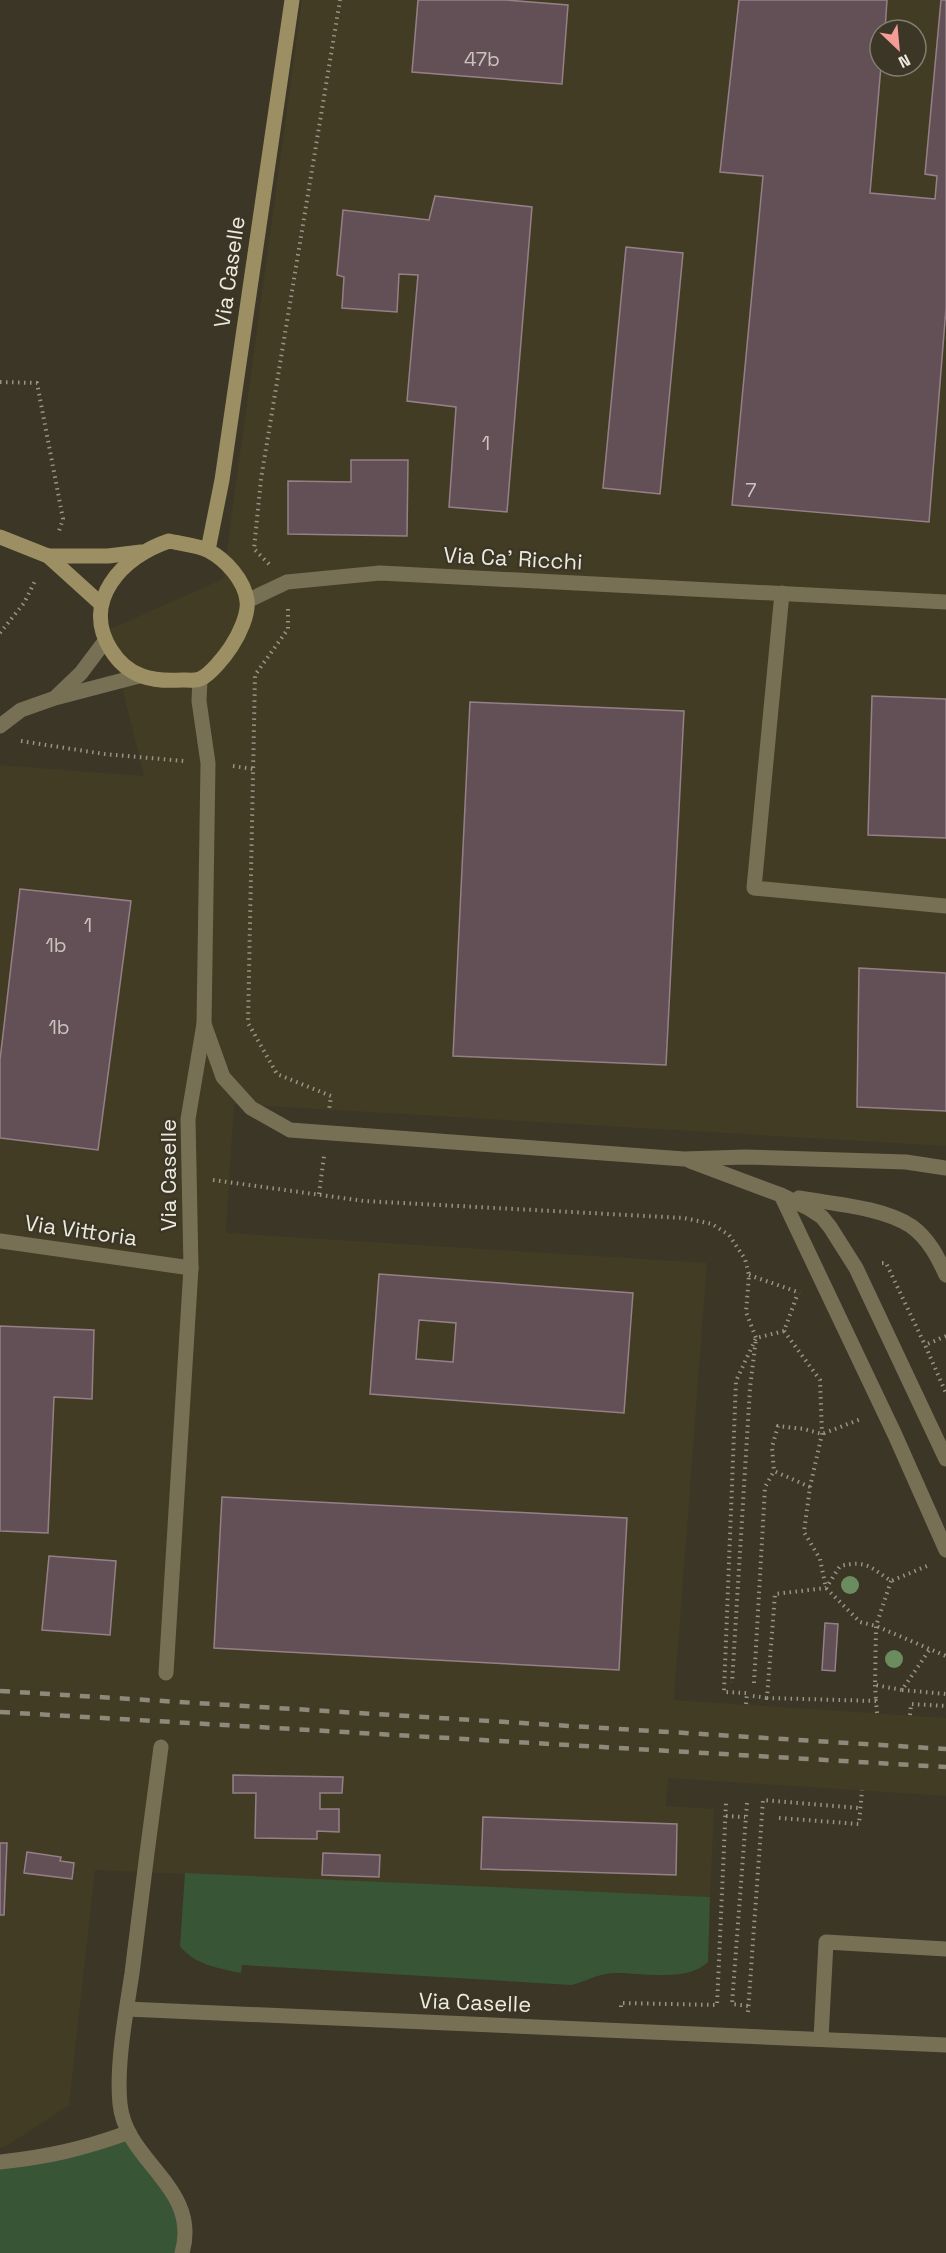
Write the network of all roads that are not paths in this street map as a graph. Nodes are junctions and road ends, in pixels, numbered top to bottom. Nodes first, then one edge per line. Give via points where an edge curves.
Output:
1 (292, 0) edge
2 (0, 537) edge
3 (208, 550) junction
4 (143, 552) junction
5 (48, 556) junction
6 (782, 593) junction
7 (247, 600) junction
8 (946, 602) edge
9 (101, 604) junction
10 (105, 640) junction
11 (138, 676) junction
12 (200, 679) junction
13 (55, 698) junction
14 (0, 726) edge
15 (946, 906) edge
16 (204, 1024) junction
17 (684, 1159) junction
18 (946, 1168) edge
19 (781, 1195) junction
20 (0, 1241) edge
21 (191, 1268) junction
22 (944, 1271) edge
23 (946, 1459) edge
24 (946, 1550) edge
25 (166, 1672) dead end
26 (161, 1747) dead end
27 (946, 1948) edge
28 (127, 2009) junction
29 (821, 2039) junction
30 (946, 2045) edge
31 (127, 2133) junction
32 (0, 2162) edge
33 (182, 2253) edge

1 - 3 street, Via Caselle via 222,480
2 - 5 street
3 - 4 street via 169,542
3 - 7 street via 237,576
4 - 5 street
4 - 9 street via 112,580
5 - 9 street
6 - 7 street, Via Ca' Ricchi via 380,573 287,582
6 - 8 street, Via Ca' Ricchi
6 - 15 street via 754,888
7 - 12 street via 237,639 224,658
9 - 10 street
10 - 11 street via 118,662
10 - 13 street via 81,673
11 - 12 street via 162,682
11 - 13 street
12 - 16 street, Via Caselle via 199,701 208,763
13 - 14 street via 21,710
16 - 17 street via 223,1077 251,1108 290,1130
16 - 21 street, Via Caselle via 188,1119
17 - 18 street via 906,1161
17 - 19 street
19 - 22 street via 894,1218 923,1237
19 - 23 street via 822,1217 839,1238
19 - 24 street
20 - 21 street, Via Vittoria
21 - 25 street, Via Caselle
26 - 28 street
27 - 29 street via 826,1942
28 - 29 street, Via Caselle
28 - 31 street via 120,2105
29 - 30 street, Via Caselle
31 - 32 street via 85,2148
31 - 33 street via 177,2200 185,2220

